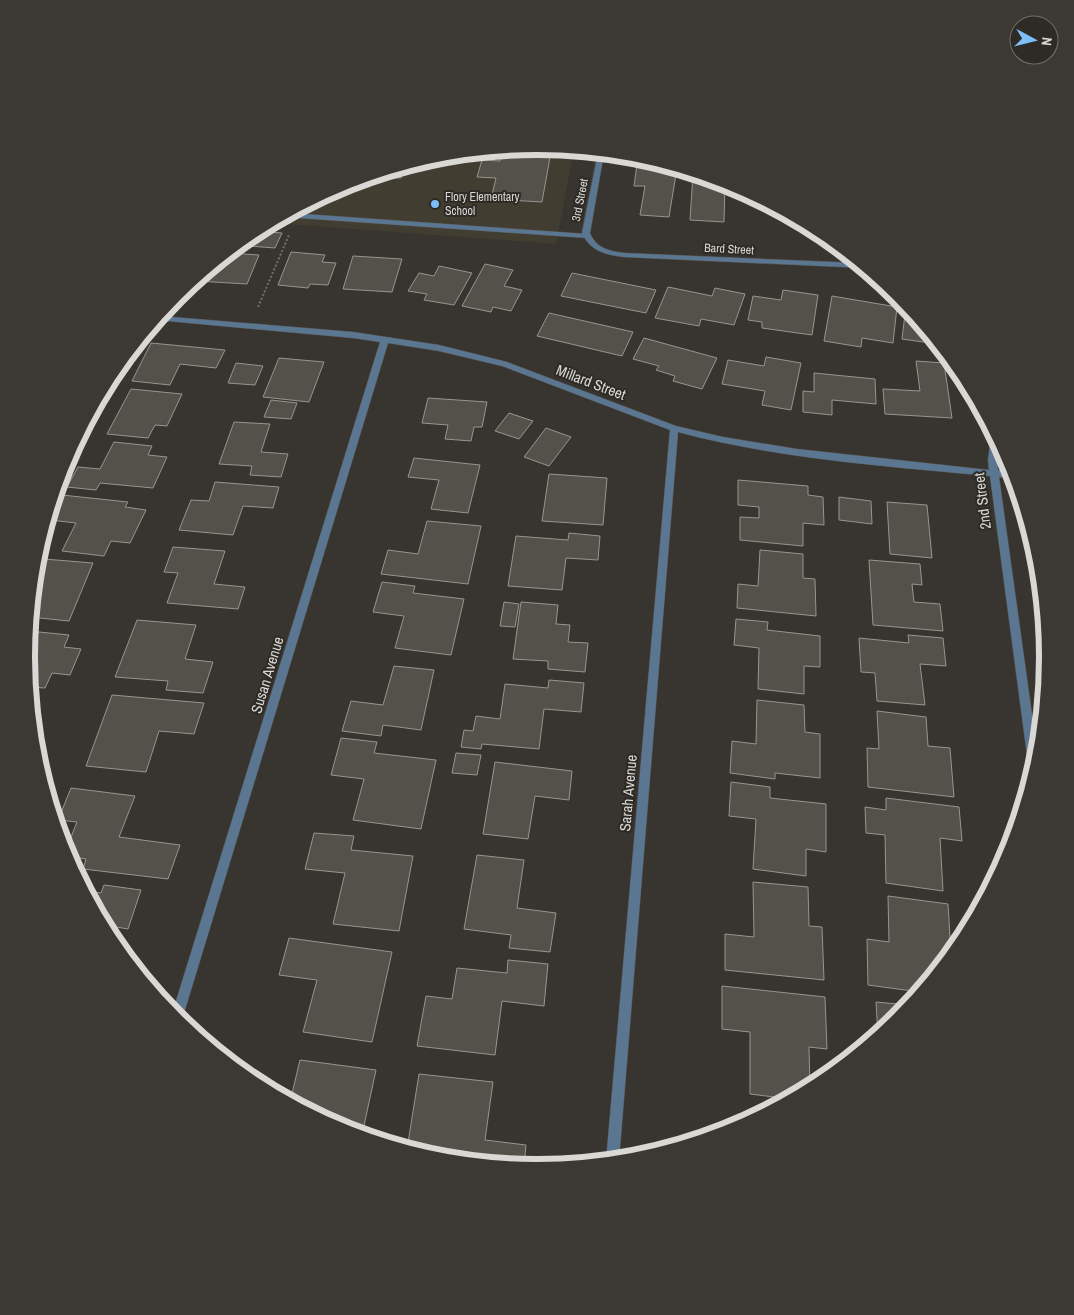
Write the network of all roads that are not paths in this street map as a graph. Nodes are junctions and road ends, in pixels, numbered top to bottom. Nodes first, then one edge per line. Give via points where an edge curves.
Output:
1 (600, 160) edge
2 (299, 216) edge
3 (587, 236) junction
4 (597, 248) joint
5 (851, 265) edge
6 (167, 319) edge
7 (385, 340) junction
8 (674, 428) junction
9 (993, 449) edge
10 (994, 473) junction
11 (1004, 474) edge
12 (1031, 746) edge
13 (179, 1009) edge
14 (613, 1153) edge

1 - 3 street, 3rd Street via 586,222
2 - 3 street
3 - 4 street, 3rd Street via 588,242
4 - 5 street, Bard Street via 624,255
6 - 7 street, Millard Street
7 - 8 street, Millard Street via 438,348 504,364
7 - 13 street, Susan Avenue
8 - 10 street, Millard Street via 747,446
8 - 14 street, Sarah Avenue
9 - 10 street, 2nd Street
10 - 11 street, Millard Street
10 - 12 street, 2nd Street

